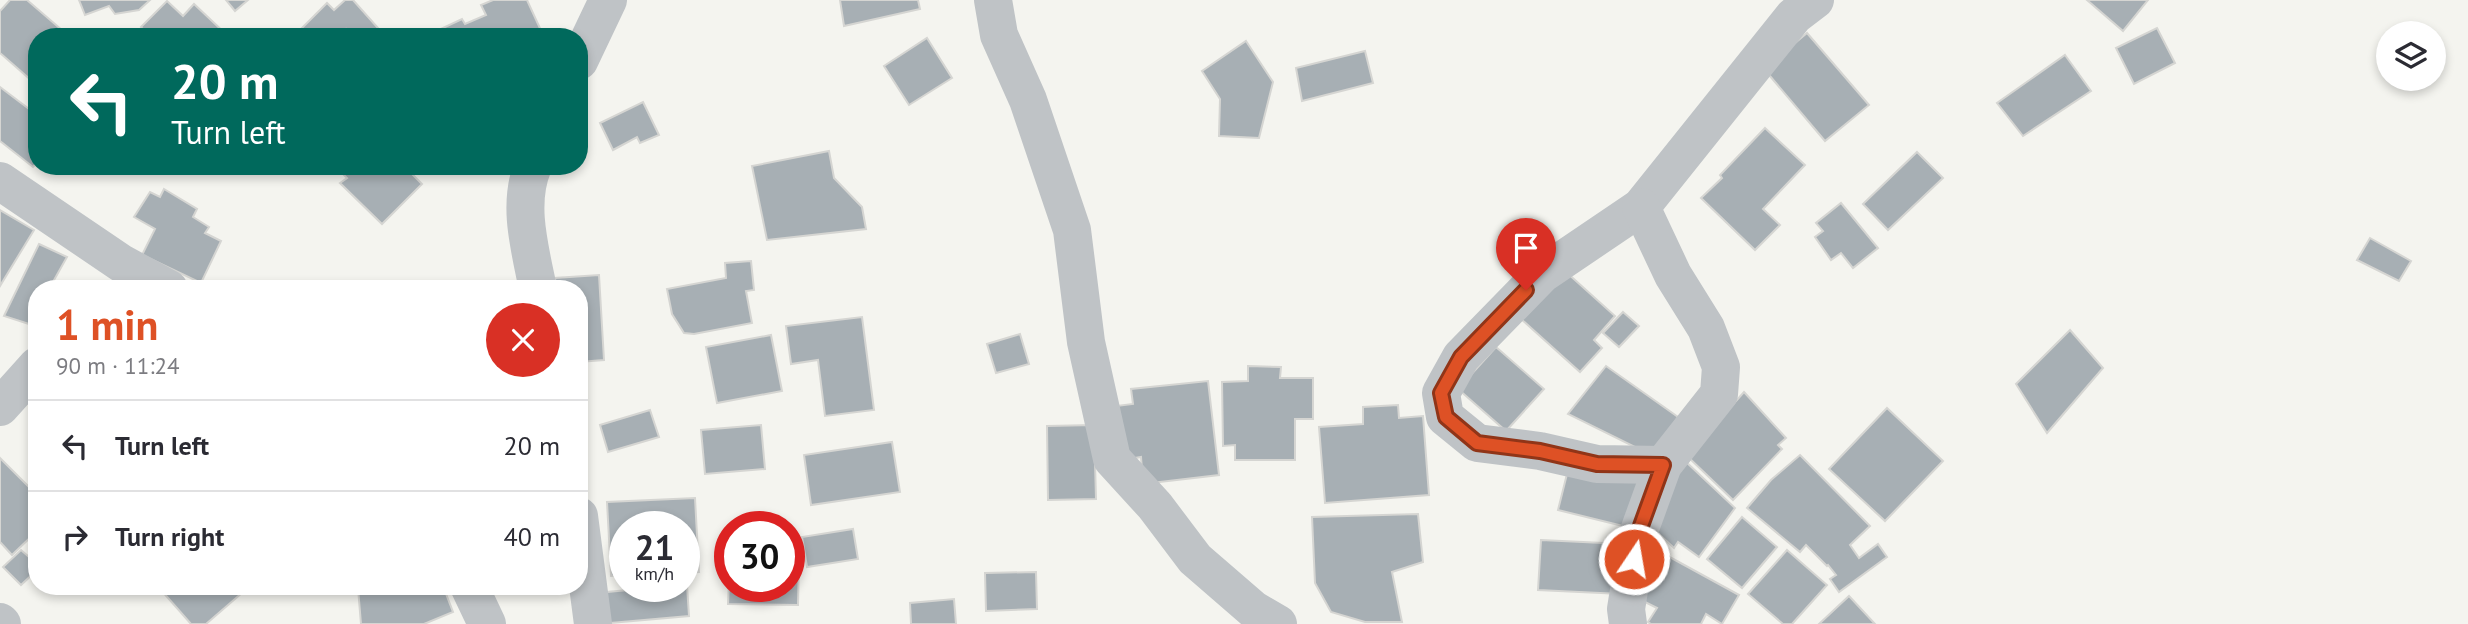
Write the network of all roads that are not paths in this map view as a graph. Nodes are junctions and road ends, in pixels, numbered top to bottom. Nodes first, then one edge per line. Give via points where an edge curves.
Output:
1 (608, 0) edge
2 (993, 0) edge
3 (1815, 0) edge
4 (588, 42) edge
5 (530, 175) edge
6 (0, 181) edge
7 (1640, 207) junction
8 (110, 276) edge
9 (128, 280) edge
10 (536, 280) edge
11 (28, 376) edge
12 (0, 407) edge
13 (1663, 465) junction
14 (588, 585) edge
15 (472, 595) edge
16 (487, 624) edge
17 (593, 624) edge
18 (1278, 624) edge
19 (1628, 624) edge

1 - 4 street
2 - 18 street via 999,35 1028,100 1072,230 1086,342 1112,459 1195,559 1254,610
3 - 7 street via 1794,16
5 - 10 street via 526,227
6 - 8 street
7 - 13 street via 1673,275 1706,328 1721,367 1718,394
7 - 13 street via 1542,274 1461,357 1441,393 1446,417 1477,443 1597,464
8 - 9 street
11 - 12 street
13 - 19 street via 1638,534 1626,609
14 - 17 street
15 - 16 street

